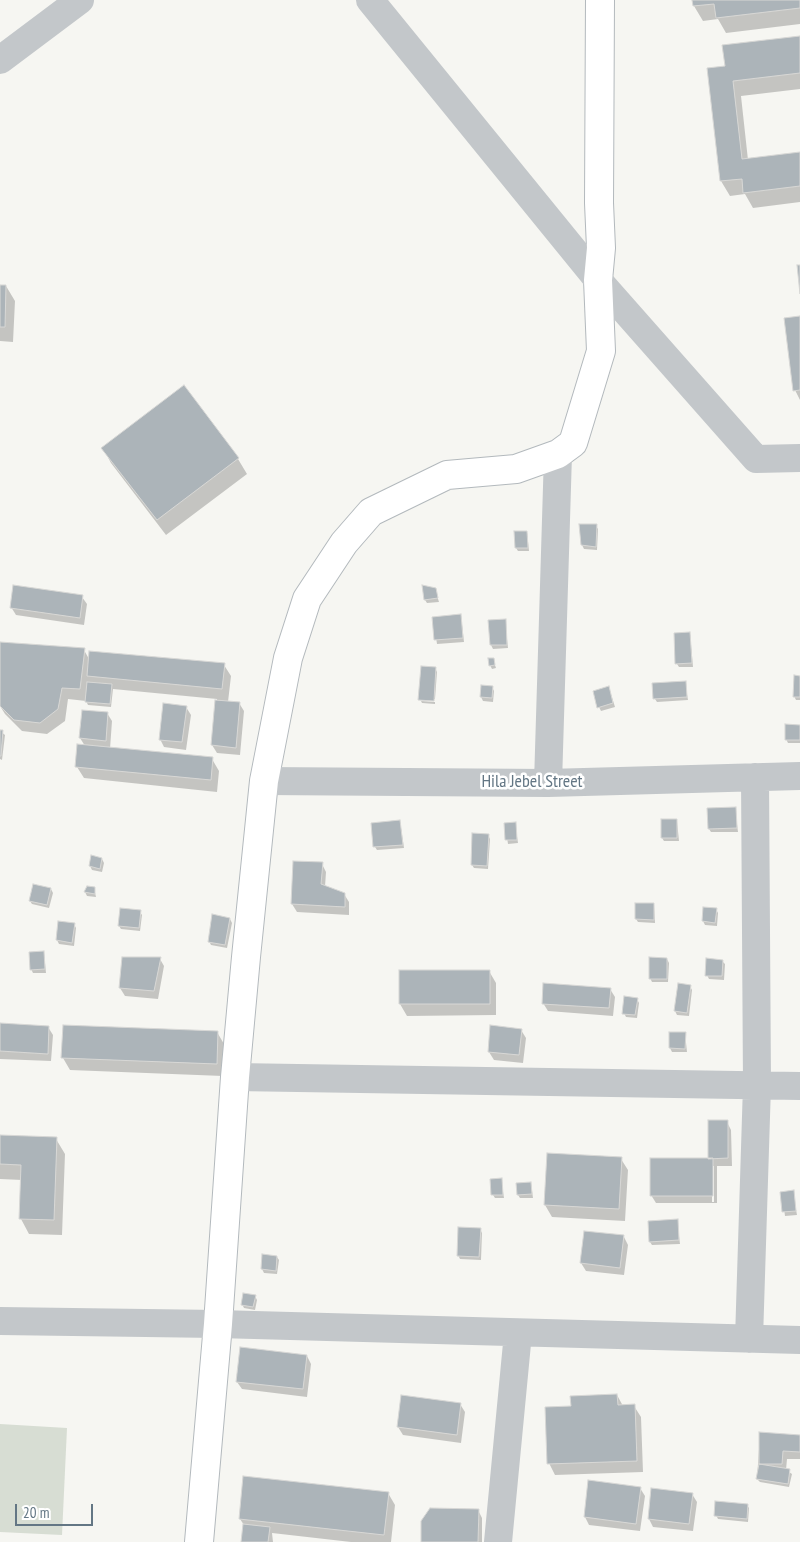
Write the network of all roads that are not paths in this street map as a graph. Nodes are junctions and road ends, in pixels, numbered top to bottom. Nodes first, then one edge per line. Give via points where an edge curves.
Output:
1 (80, 0) edge
2 (370, 0) edge
3 (600, 0) edge
4 (0, 60) edge
5 (598, 280) junction
6 (558, 454) junction
7 (800, 458) edge
8 (800, 776) edge
9 (755, 777) junction
10 (264, 781) junction
11 (548, 782) junction
12 (235, 1077) junction
13 (757, 1085) junction
14 (800, 1086) edge
15 (0, 1321) edge
16 (218, 1324) junction
17 (518, 1333) junction
18 (750, 1339) junction
19 (800, 1340) edge
20 (199, 1542) edge
21 (498, 1542) edge

1 - 4 street
2 - 5 street
3 - 5 main road via 598,203 601,248
5 - 6 main road via 601,351 573,443
5 - 7 street via 756,459
6 - 10 main road via 516,469 447,475 371,512 344,543 307,599 288,658
6 - 11 street
8 - 9 street, Hila Jebel Street
9 - 11 street, Hila Jebel Street
9 - 13 street
10 - 11 street, Hila Jebel Street
10 - 12 main road
12 - 13 street
12 - 16 main road
13 - 14 street
13 - 18 street
15 - 16 street
16 - 17 street
16 - 20 main road
17 - 18 street
17 - 21 street
18 - 19 street

